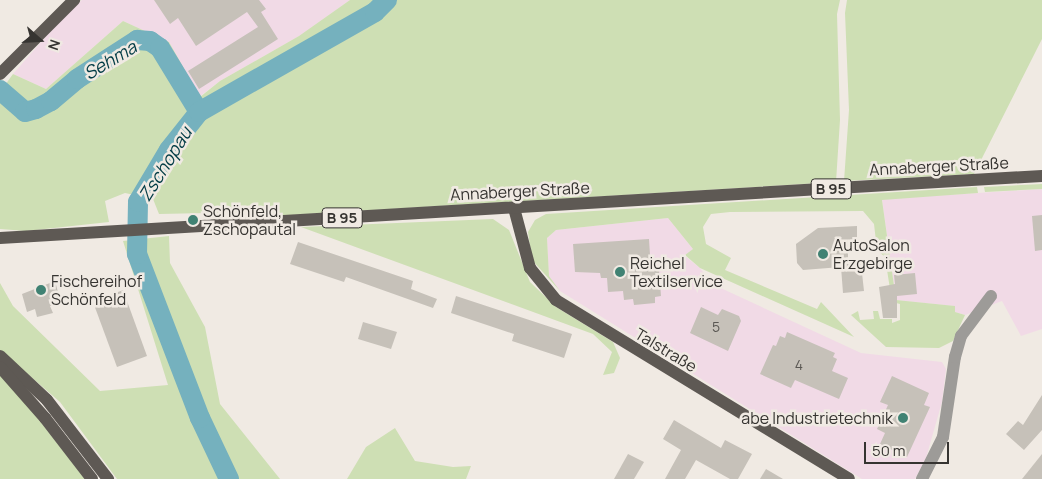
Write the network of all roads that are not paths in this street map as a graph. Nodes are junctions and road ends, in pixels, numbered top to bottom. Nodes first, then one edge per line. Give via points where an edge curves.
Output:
1 (74, 0) edge
2 (0, 74) edge
3 (1042, 176) edge
4 (514, 208) junction
5 (0, 238) edge
6 (990, 296) dead end
7 (0, 356) edge
8 (0, 367) edge
9 (92, 479) edge
10 (108, 479) edge
11 (849, 479) edge
12 (922, 479) edge

1 - 2 main road
3 - 4 main road, Annaberger Straße / B 95
4 - 5 main road, Annaberger Straße / B 95
4 - 11 main road, Talstraße via 530,268 556,300
6 - 12 street via 961,336 954,357 943,436
7 - 10 main road via 47,400
8 - 9 main road

